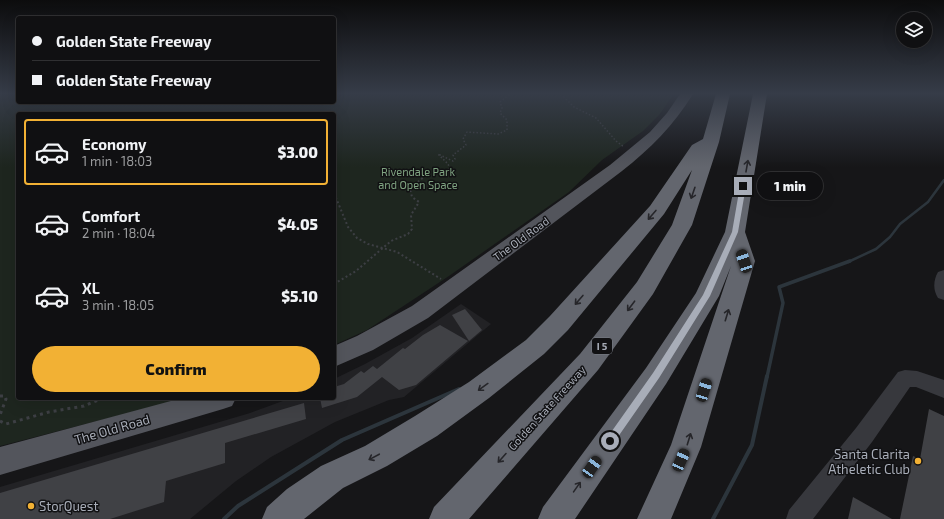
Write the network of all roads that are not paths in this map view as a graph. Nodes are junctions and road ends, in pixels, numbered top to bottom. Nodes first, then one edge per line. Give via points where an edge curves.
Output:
1 (670, 118) edge
2 (717, 118) edge
3 (756, 118) edge
4 (711, 142) junction
5 (735, 232) junction
6 (944, 276) edge
7 (944, 294) edge
8 (336, 356) edge
9 (944, 389) edge
10 (217, 400) edge
11 (0, 461) edge
12 (279, 519) edge
13 (446, 519) edge
14 (555, 519) edge
15 (654, 519) edge
16 (798, 519) edge

1 - 8 main road, The Old Road via 636,153 454,288 394,327
2 - 4 highway, Golden State Freeway / I 5
5 -> 3 highway
4 -> 12 highway via 698,149 657,210 535,347 426,426 376,456 332,477 298,501
4 -> 13 highway, Golden State Freeway / I 5 via 682,225 645,288 589,362
14 -> 5 highway via 656,376 707,296
15 -> 5 highway via 686,447 744,261
6 - 7 street
9 - 16 street via 917,379 905,378
10 - 11 main road, The Old Road

